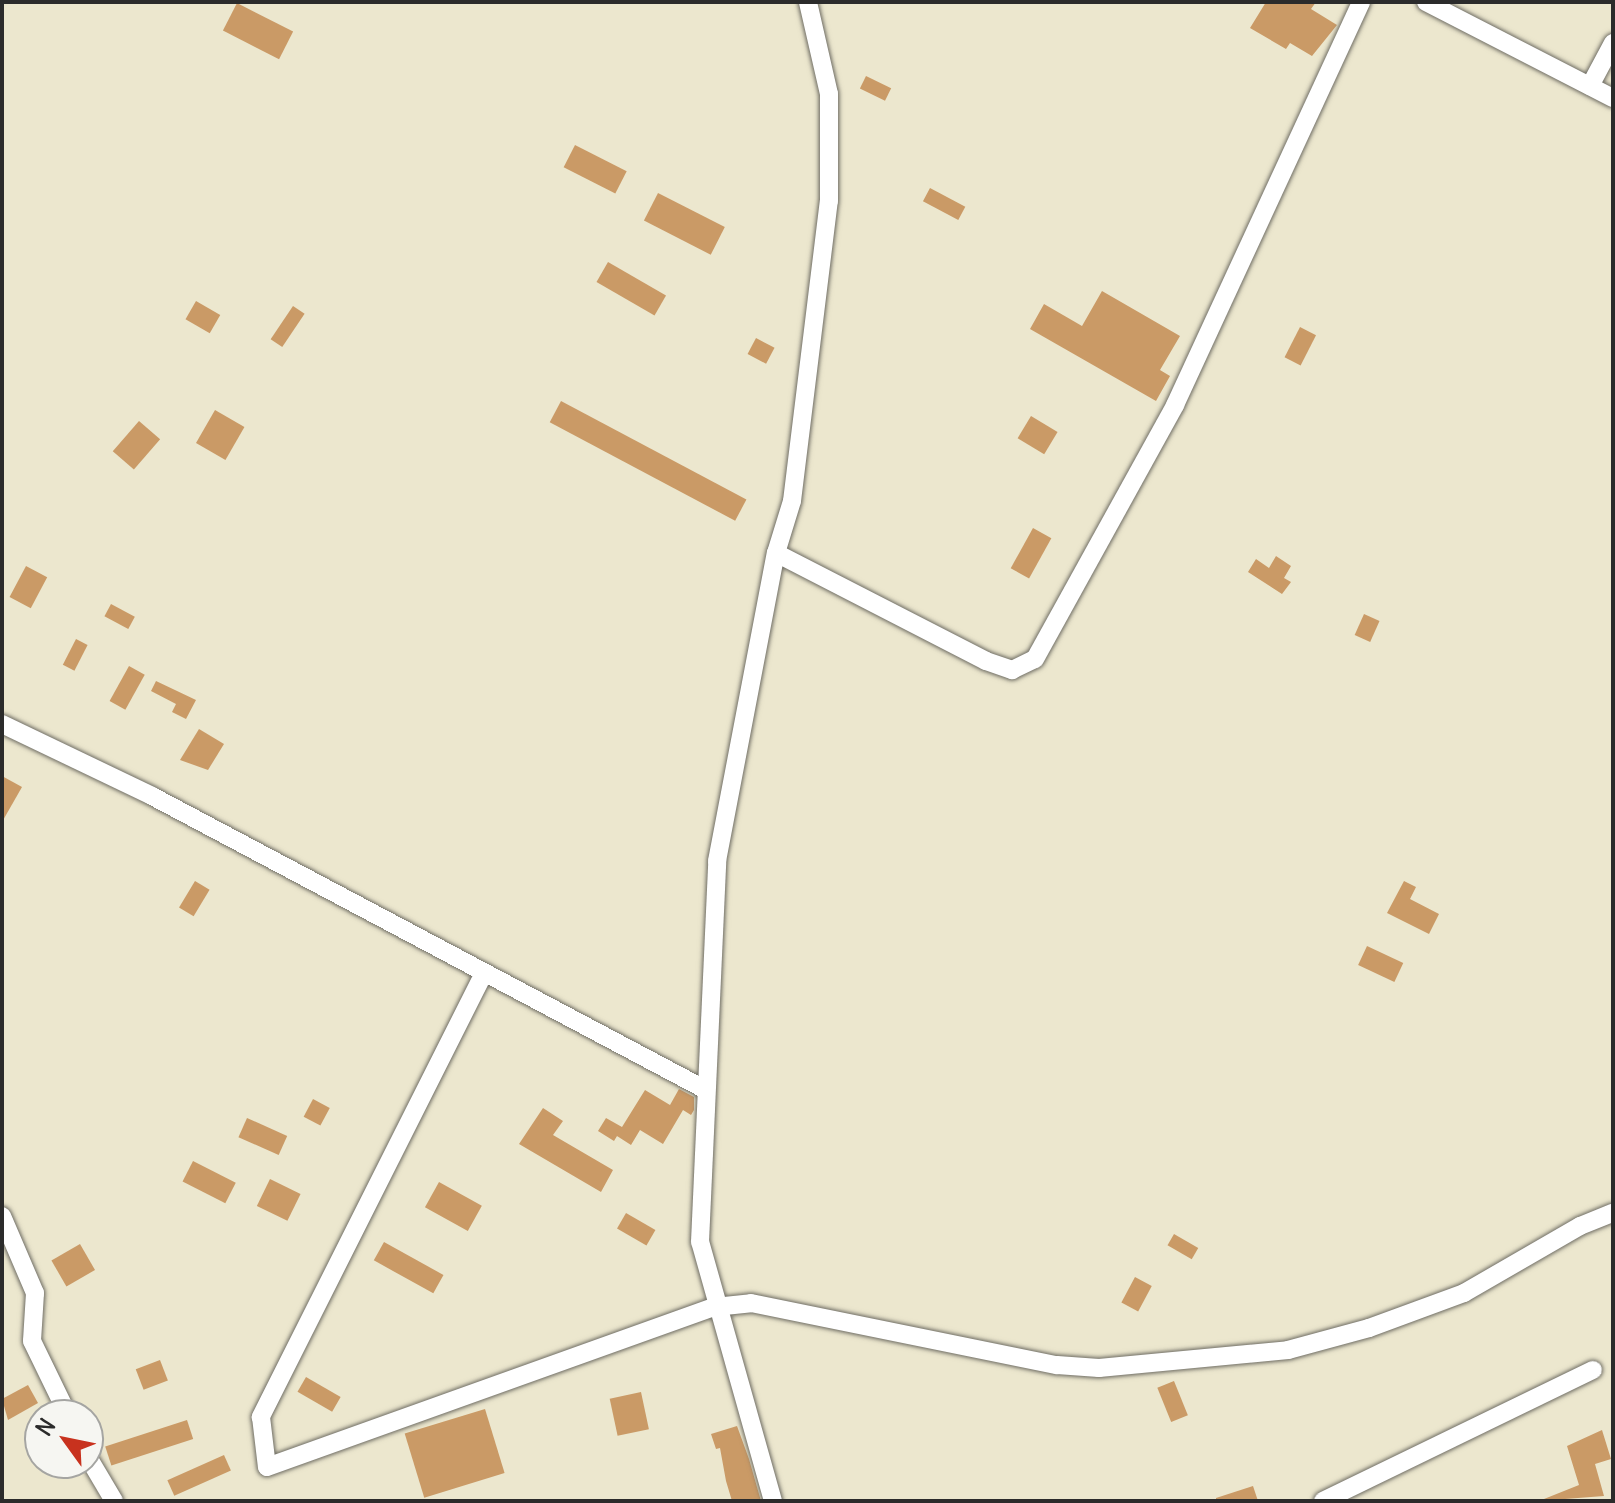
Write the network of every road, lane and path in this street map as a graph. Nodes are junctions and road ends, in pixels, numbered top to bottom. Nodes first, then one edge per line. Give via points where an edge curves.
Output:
1 (808, 2) edge
2 (1361, 2) edge
3 (1426, 2) edge
4 (1613, 43) edge
5 (1590, 86) junction
6 (1613, 98) edge
7 (776, 553) junction
8 (2, 724) edge
9 (483, 975) junction
10 (706, 1090) junction
11 (1613, 1213) edge
12 (2, 1216) edge
13 (715, 1307) junction
14 (1593, 1370) dead end
15 (60, 1399) edge
16 (101, 1479) edge
17 (114, 1501) edge
18 (773, 1501) edge
19 (1323, 1501) edge

1 - 7 street via 829,94 829,201 792,501
2 - 7 street via 1175,405 1035,659 1012,670 986,661
3 - 5 street
4 - 5 street
5 - 6 street
7 - 10 street via 717,861
8 - 9 street via 152,796
9 - 10 street
9 - 13 street via 261,1417 267,1467
10 - 13 street via 700,1242
11 - 13 street via 1580,1226 1464,1293 1369,1328 1288,1350 1099,1368 1057,1365 751,1303
12 - 15 street via 35,1293 32,1341
13 - 18 street
14 - 19 street
16 - 17 street

